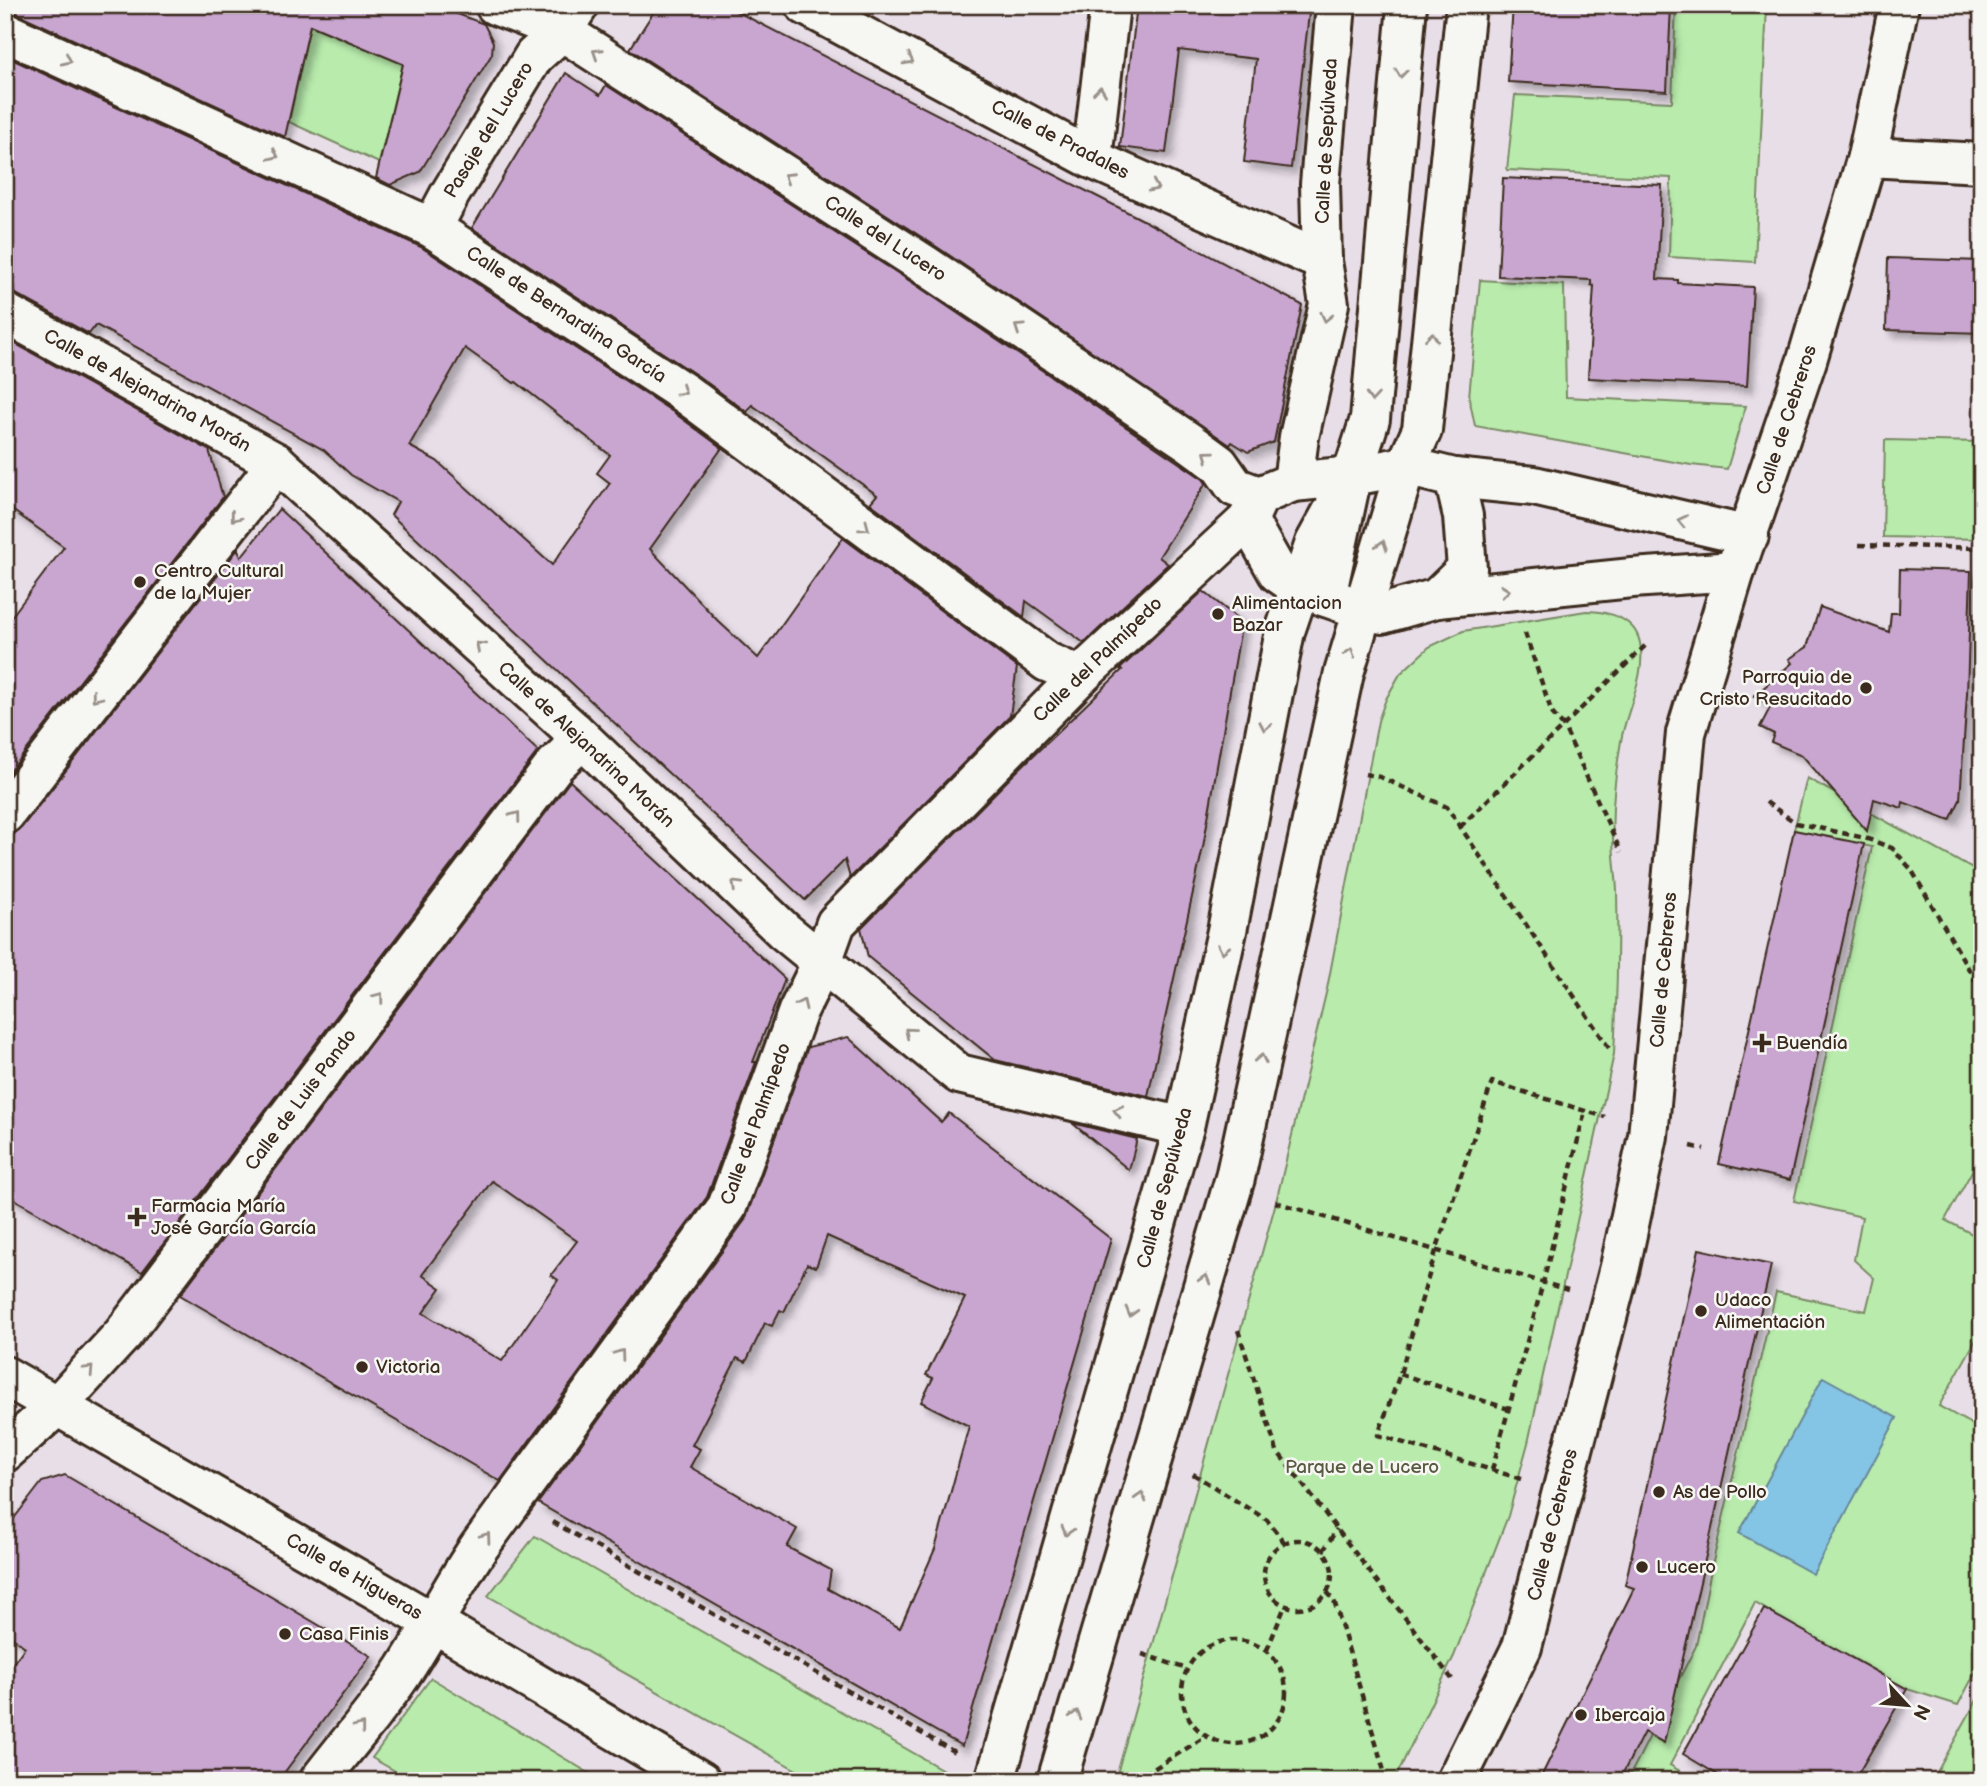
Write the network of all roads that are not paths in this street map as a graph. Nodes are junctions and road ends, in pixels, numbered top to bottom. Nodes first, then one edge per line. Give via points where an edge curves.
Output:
1 (495, 5) edge
2 (805, 5) edge
3 (1110, 5) edge
4 (1336, 5) edge
5 (1407, 5) edge
6 (1466, 5) edge
7 (1899, 5) edge
8 (571, 18) edge
9 (866, 20) edge
10 (5, 32) edge
11 (1867, 157) junction
12 (1092, 159) junction
13 (1982, 163) edge
14 (432, 228) junction
15 (1322, 261) junction
16 (5, 313) edge
17 (277, 463) junction
18 (1406, 466) junction
19 (1352, 476) junction
20 (1454, 478) junction
21 (1267, 499) junction
22 (1749, 536) junction
23 (1735, 571) junction
24 (1312, 592) junction
25 (1437, 598) junction
26 (1363, 610) junction
27 (1080, 676) junction
28 (574, 731) junction
29 (5, 814) edge
30 (822, 962) junction
31 (1184, 1127) junction
32 (5, 1376) edge
33 (57, 1406) junction
34 (5, 1452) edge
35 (434, 1623) junction
36 (981, 1770) edge
37 (318, 1781) edge
38 (701, 1781) edge
39 (1057, 1781) edge
40 (1456, 1781) edge

1 - 8 street, Calle del Lucero
2 - 9 street, Calle de Pradales
12 -> 3 street
4 - 15 street, Calle de Sepúlveda via 1320,184
5 -> 19 street, Calle de Sepúlveda via 1370,418
18 -> 6 street via 1424,419
7 - 11 street, Calle de Cebreros
8 - 14 street, Pasaje del Lucero via 534,56
21 -> 8 street, Calle del Lucero via 1235,487 1219,464 1189,442
9 -> 12 street, Calle de Pradales
10 -> 14 street, Calle de Bernardina García
11 - 13 street
11 - 22 street, Calle de Cebreros
12 -> 15 street, Calle de Pradales
14 -> 27 street, Calle de Bernardina García via 686,394 1046,662
15 -> 21 street, Calle de Sepúlveda via 1329,304 1299,437
16 - 17 street, Calle de Alejandrina Morán
28 -> 17 street, Calle de Alejandrina Morán
17 -> 29 street
18 - 19 street
18 - 20 street
26 -> 18 street
19 - 21 street
19 - 24 street, Calle de Sepúlveda via 1315,543
22 -> 20 street via 1534,486
20 - 25 street via 1463,516 1466,569
21 - 24 street via 1278,573
21 - 27 street, Calle del Palmípedo
22 - 23 street, Calle de Cebreros
25 -> 23 street
23 - 40 street, Calle de Cebreros via 1686,733 1648,1136 1620,1267 1522,1647
24 - 26 street
24 -> 31 street, Calle de Sepúlveda via 1278,659 1227,931
25 - 26 street via 1382,614
39 -> 26 street via 1235,1178 1341,684
27 - 30 street, Calle del Palmípedo via 836,923
30 -> 28 street, Calle de Alejandrina Morán
33 -> 28 street, Calle de Luis Pando via 123,1334 570,750
31 -> 30 street, Calle de Alejandrina Morán via 959,1074
35 -> 30 street, Calle del Palmípedo via 479,1546 727,1207 798,1012
31 -> 36 street, Calle de Sepúlveda
32 - 33 street, Calle de Higueras
33 - 34 street, Calle de Luis Pando
33 - 35 street, Calle de Higueras
37 -> 35 street, Calle del Palmípedo via 399,1677
35 - 38 street, Calle de Higueras

